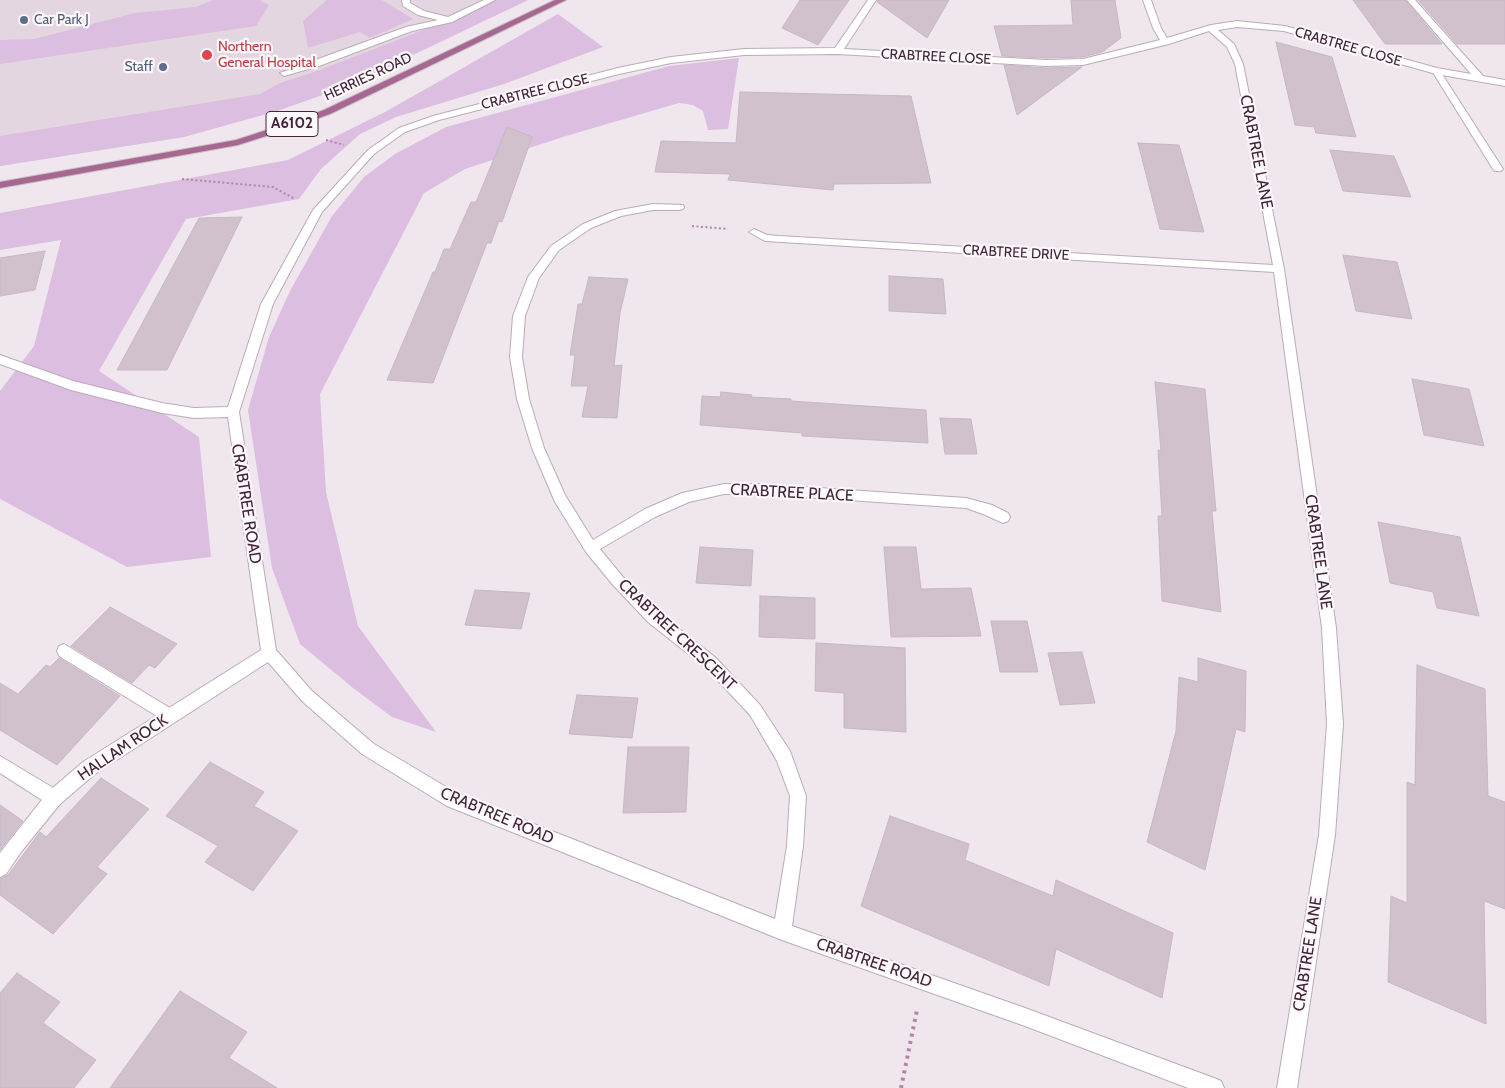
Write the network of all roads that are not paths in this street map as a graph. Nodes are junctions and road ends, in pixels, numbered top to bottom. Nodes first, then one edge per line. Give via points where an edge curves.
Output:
1 (406, 0) edge
2 (491, 0) edge
3 (562, 0) edge
4 (872, 0) edge
5 (1147, 0) edge
6 (1411, 0) edge
7 (449, 20) junction
8 (1211, 28) junction
9 (1166, 42) junction
10 (838, 51) junction
11 (1436, 71) junction
12 (284, 73) dead end
13 (1481, 80) junction
14 (1505, 83) edge
15 (371, 152) joint
16 (1498, 169) dead end
17 (0, 185) edge
18 (678, 208) dead end
19 (754, 232) dead end
20 (1279, 269) junction
21 (0, 359) edge
22 (233, 412) junction
23 (1003, 517) dead end
24 (591, 548) junction
25 (64, 652) dead end
26 (269, 653) junction
27 (170, 716) junction
28 (0, 764) edge
29 (54, 798) junction
30 (0, 868) edge
31 (782, 931) junction
32 (1214, 1088) edge
33 (1287, 1088) edge

1 - 7 street via 406,4 421,13
2 - 7 street
3 - 17 main road, HERRIES ROAD / A6102 via 327,112 238,142
4 - 10 street
5 - 9 street
6 - 13 street
7 - 12 street via 409,29
8 - 9 street, CRABTREE CLOSE
8 - 11 street, CRABTREE CLOSE via 1237,24 1285,29
8 - 20 street, CRABTREE LANE via 1230,46 1239,64
9 - 10 street, CRABTREE CLOSE via 1083,62 1046,64
10 - 15 street, CRABTREE CLOSE via 744,52 671,60 618,71 436,118 402,130
11 - 13 street, CRABTREE CLOSE
11 - 16 street
13 - 14 street, CRABTREE CLOSE
15 - 22 street, CRABTREE ROAD via 318,210 293,253 267,304
18 - 24 street, CRABTREE CRESCENT via 653,207 619,213 588,226 563,242 534,277 519,316 516,357 522,400 560,498
19 - 20 street, CRABTREE DRIVE via 765,238 779,239
20 - 33 street, CRABTREE LANE via 1329,628 1335,724 1327,835
21 - 22 street via 71,385 162,408 194,413
22 - 26 street, CRABTREE ROAD
23 - 24 street, CRABTREE PLACE via 966,503 724,489 687,497
24 - 31 street, CRABTREE CRESCENT via 653,617 710,663 755,710 784,757 798,796 795,846
25 - 27 street
26 - 27 street, HALLAM ROCK
26 - 31 street, CRABTREE ROAD via 307,696 368,750 453,800
27 - 29 street, HALLAM ROCK via 89,768
28 - 29 street
29 - 30 street, HALLAM ROCK
31 - 32 street, CRABTREE ROAD via 1025,1016

